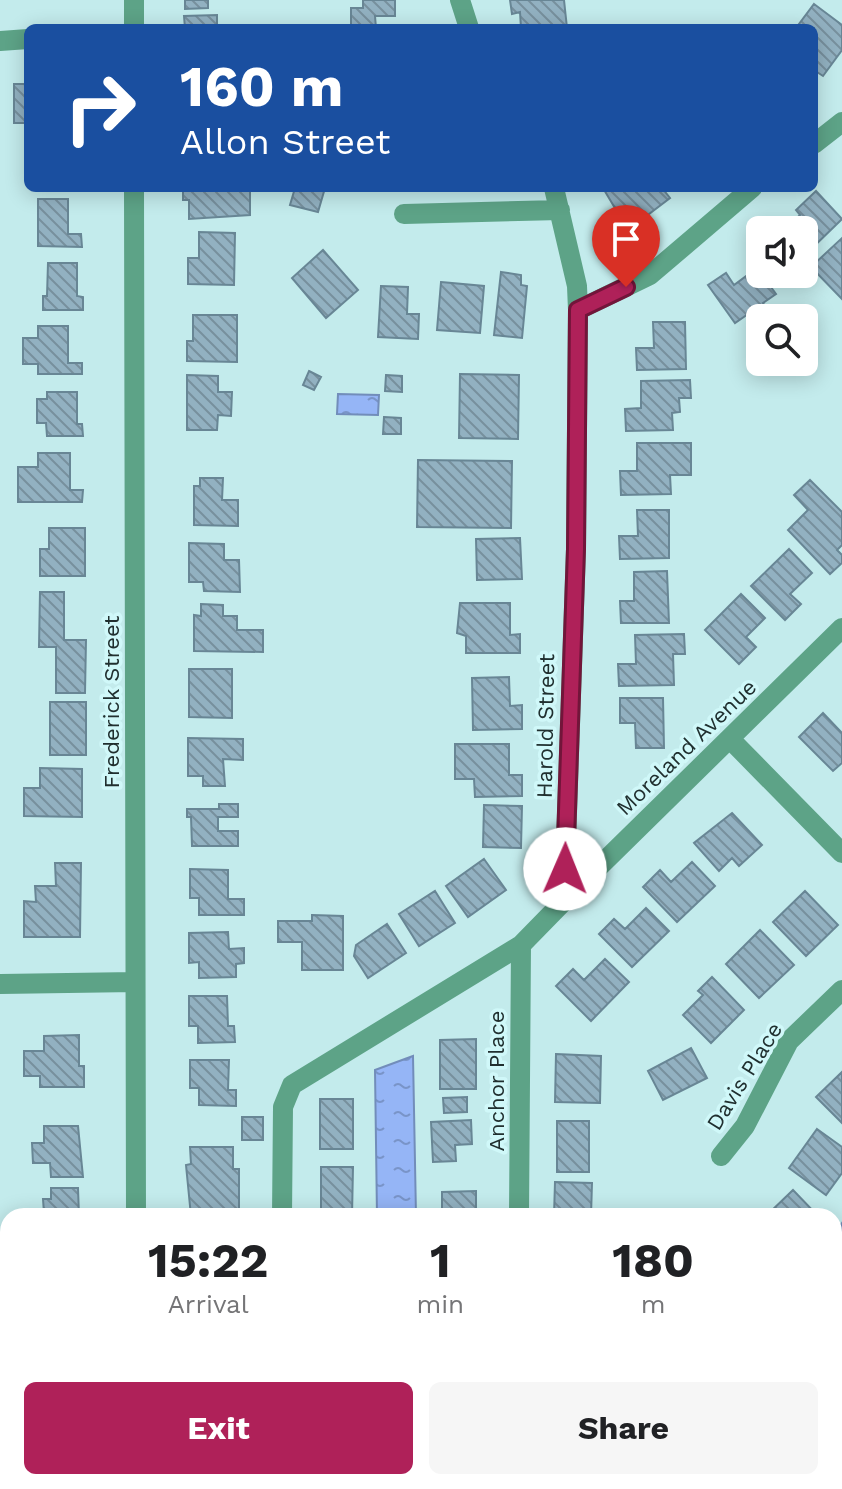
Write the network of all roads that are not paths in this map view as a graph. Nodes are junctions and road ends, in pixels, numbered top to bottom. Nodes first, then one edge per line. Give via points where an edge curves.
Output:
1 (134, 0) edge
2 (460, 0) edge
3 (134, 24) edge
4 (468, 24) edge
5 (24, 39) edge
6 (0, 41) edge
7 (840, 128) edge
8 (818, 142) edge
9 (134, 192) edge
10 (555, 192) edge
11 (747, 192) edge
12 (560, 210) junction
13 (404, 214) dead end
14 (578, 310) junction
15 (842, 628) edge
16 (730, 739) junction
17 (842, 853) edge
18 (564, 901) junction
19 (521, 945) junction
20 (135, 982) junction
21 (0, 984) edge
22 (842, 990) edge
23 (721, 1156) dead end
24 (136, 1208) edge
25 (282, 1208) edge
26 (519, 1208) edge

1 - 3 street
2 - 4 street
5 - 6 street
7 - 8 street
9 - 20 street, Frederick Street
10 - 12 street, Harold Street
11 - 14 street via 650,275
12 - 13 street
12 - 14 street, Harold Street
14 - 18 street, Harold Street
15 - 16 street, Moreland Avenue
16 - 17 street
16 - 18 street, Moreland Avenue
18 - 19 street
19 - 25 street via 292,1085 283,1107
19 - 26 street, Anchor Place
20 - 21 street
20 - 24 street, Frederick Street
22 - 23 street, Davis Place via 789,1041 745,1126

